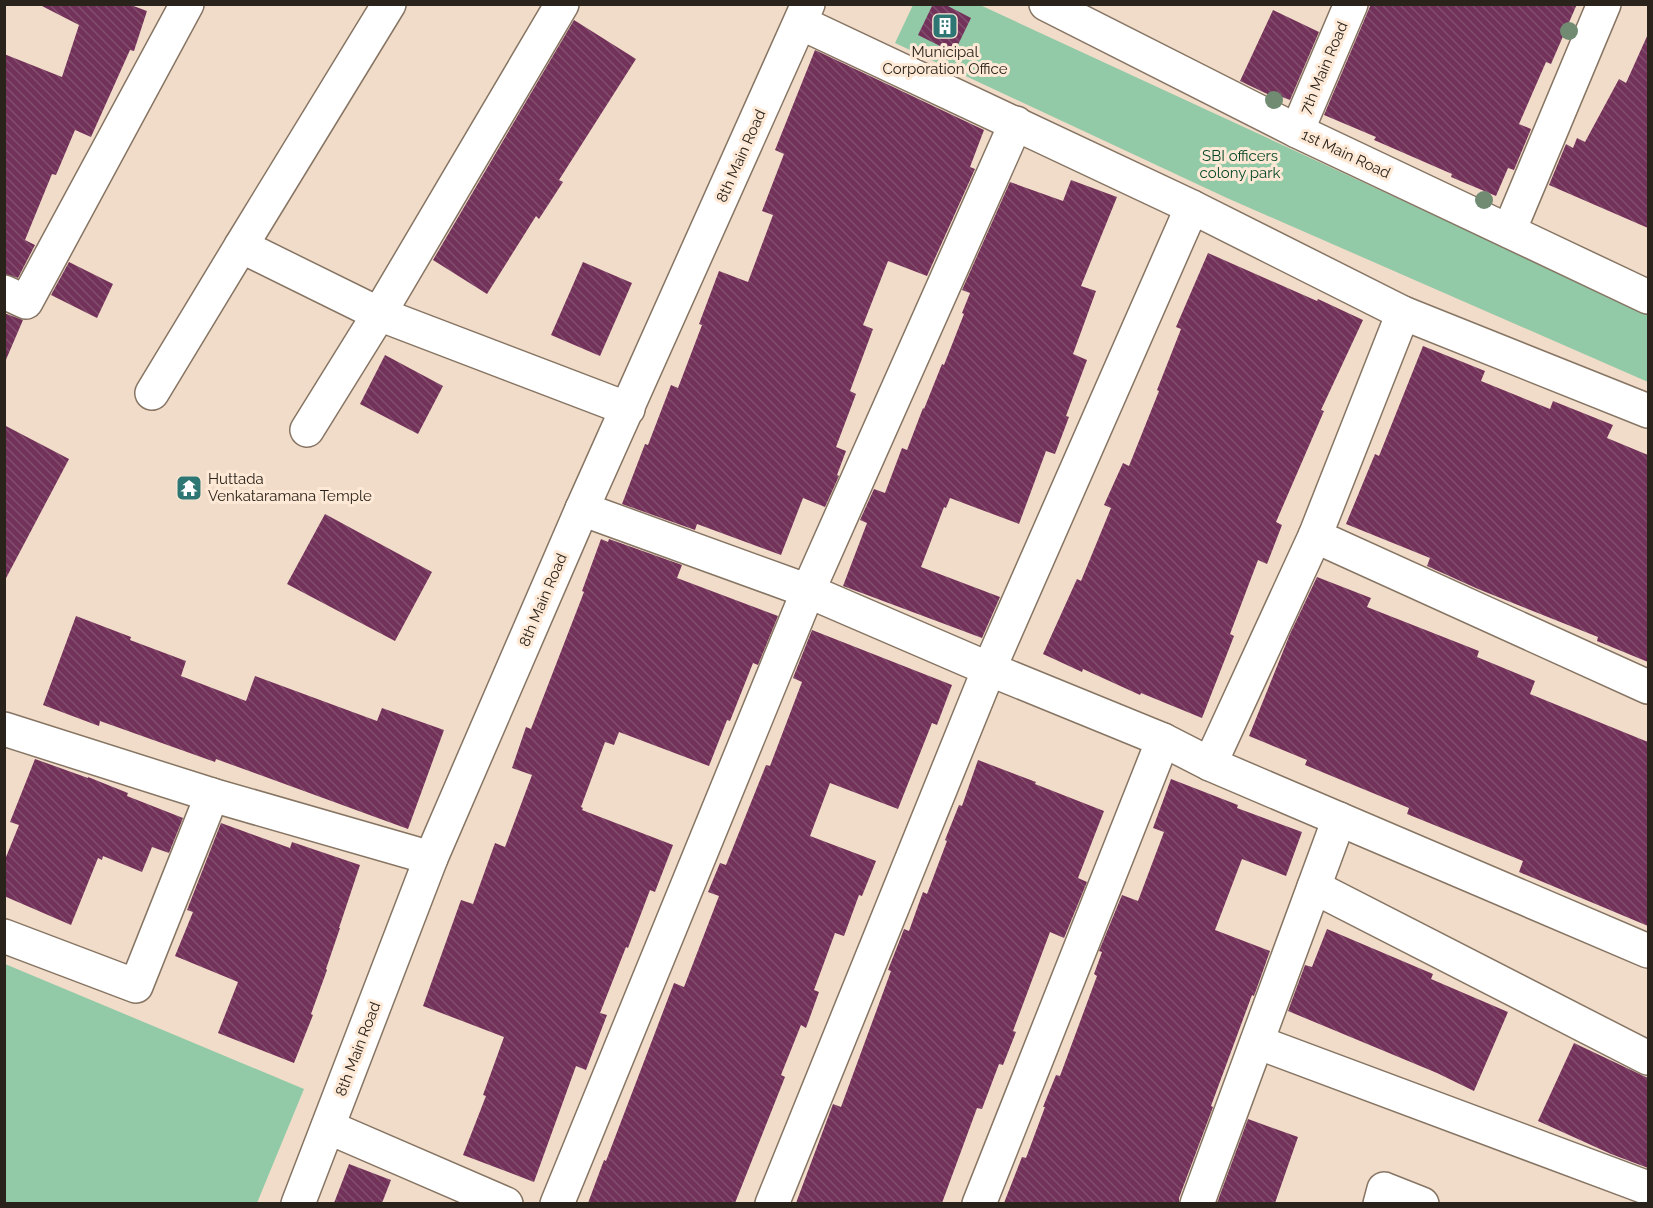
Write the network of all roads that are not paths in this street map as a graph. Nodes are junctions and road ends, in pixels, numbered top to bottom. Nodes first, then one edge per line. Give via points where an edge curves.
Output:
1 (187, 4) edge
2 (389, 4) edge
3 (562, 4) edge
4 (1351, 4) edge
5 (1604, 4) edge
6 (1060, 8) edge
7 (804, 14) edge
8 (1016, 123) junction
9 (1297, 131) junction
10 (1192, 207) junction
11 (1509, 231) junction
12 (241, 246) junction
13 (4, 292) edge
14 (1648, 297) edge
15 (1403, 314) junction
16 (379, 315) junction
17 (152, 393) dead end
18 (628, 409) junction
19 (1648, 411) edge
20 (307, 430) dead end
21 (582, 509) junction
22 (1315, 536) junction
23 (808, 591) junction
24 (989, 669) junction
25 (1648, 687) edge
26 (4, 729) edge
27 (1163, 740) junction
28 (1210, 764) junction
29 (212, 795) junction
30 (1339, 819) junction
31 (431, 858) junction
32 (1314, 887) junction
33 (4, 936) edge
34 (1648, 951) edge
35 (1257, 1042) junction
36 (1648, 1058) edge
37 (328, 1127) junction
38 (1648, 1188) edge
39 (298, 1203) edge
40 (506, 1203) edge
41 (556, 1203) edge
42 (772, 1203) edge
43 (979, 1203) edge
44 (1197, 1203) edge
45 (1380, 1203) edge
46 (1422, 1203) edge

1 - 13 street via 26,302
2 - 12 street
3 - 16 street
4 - 9 street, 7th Main Road
5 - 11 street
6 - 9 street, 1st Main Road
7 - 8 street
7 - 18 street, 8th Main Road
8 - 10 street
8 - 23 street
9 - 11 street, 1st Main Road
10 - 15 street
10 - 24 street
11 - 14 street, 1st Main Road
12 - 16 street
12 - 17 street
15 - 19 street
15 - 22 street
16 - 18 street
16 - 20 street
18 - 21 street, 8th Main Road
21 - 23 street
21 - 31 street, 8th Main Road
22 - 25 street
22 - 28 street
23 - 24 street
23 - 41 street
24 - 27 street
24 - 42 street
26 - 29 street
27 - 28 street
27 - 43 street
28 - 30 street
29 - 31 street
29 - 33 street via 136,986
30 - 32 street
30 - 34 street
31 - 37 street, 8th Main Road
32 - 35 street
32 - 36 street
35 - 38 street
35 - 44 street
37 - 39 street, 8th Main Road
37 - 40 street
45 - 46 street via 1384,1189

